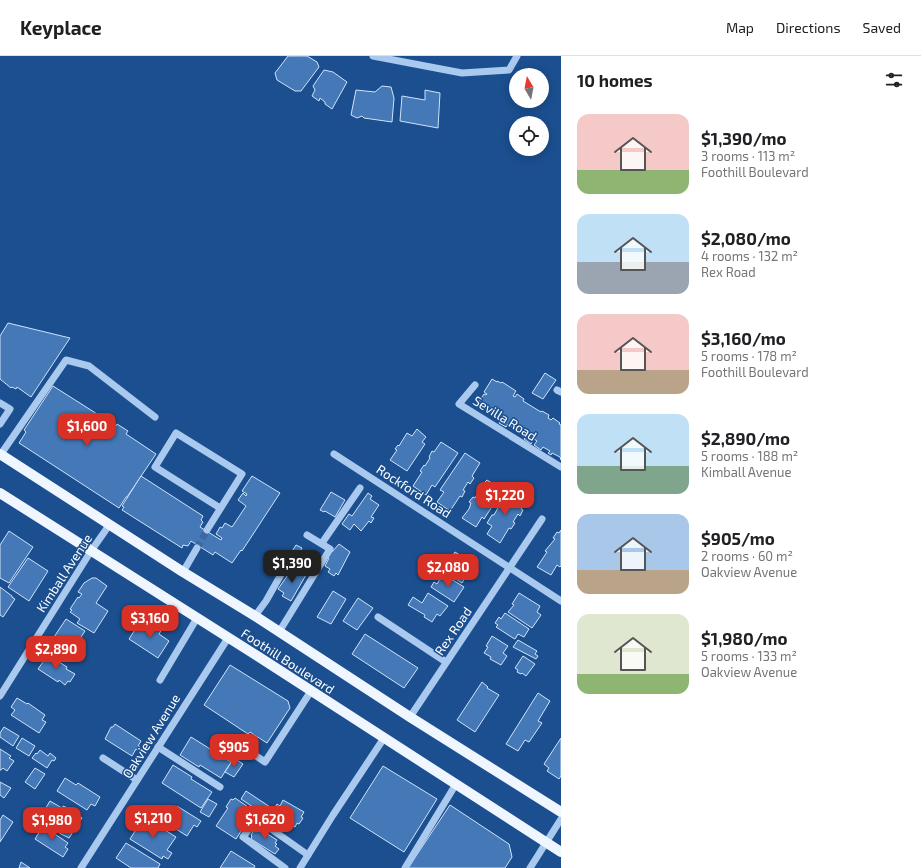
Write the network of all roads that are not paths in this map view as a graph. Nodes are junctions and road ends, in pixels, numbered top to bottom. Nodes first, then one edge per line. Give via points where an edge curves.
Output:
1 (373, 56) edge
2 (517, 56) edge
3 (475, 384) dead end
4 (0, 403) edge
5 (155, 417) dead end
6 (0, 424) edge
7 (0, 454) edge
8 (334, 454) dead end
9 (561, 467) edge
10 (360, 488) dead end
11 (0, 493) edge
12 (220, 508) junction
13 (542, 519) dead end
14 (110, 524) junction
15 (207, 530) tunnel mouth
16 (308, 535) dead end
17 (322, 544) junction
18 (197, 548) tunnel mouth
19 (91, 551) junction
20 (510, 567) junction
21 (283, 571) dead end
22 (183, 572) junction
23 (561, 601) edge
24 (255, 616) junction
25 (378, 617) dead end
26 (197, 618) junction
27 (278, 632) junction
28 (228, 638) junction
29 (446, 662) junction
30 (160, 680) dead end
31 (311, 691) junction
32 (0, 696) edge
33 (410, 717) junction
34 (384, 738) junction
35 (237, 743) dead end
36 (158, 747) junction
37 (103, 758) dead end
38 (137, 780) junction
39 (456, 784) junction
40 (220, 787) dead end
41 (561, 812) edge
42 (561, 819) edge
43 (546, 842) junction
44 (561, 852) edge
45 (308, 855) junction
46 (81, 868) edge
47 (285, 868) edge
48 (300, 868) edge
49 (405, 868) edge
50 (530, 868) edge

1 - 2 street via 462,73 509,70
3 - 9 street, Sevilla Road via 459,404
4 - 6 street via 10,409
5 - 7 street via 89,366 66,360
7 - 14 main road, Foothill Boulevard
8 - 20 street, Rockford Road
10 - 17 street
11 - 19 main road, Foothill Boulevard
12 - 12 street via 242,474 176,433 155,467
12 - 15 street
13 - 20 street, Rex Road
14 - 19 street, Kimball Avenue
14 - 22 main road, Foothill Boulevard
16 - 17 street
17 - 27 street via 330,549
18 - 22 street
19 - 26 main road, Foothill Boulevard
19 - 32 street, Kimball Avenue
20 - 23 street, Rockford Road
20 - 29 street, Rex Road
21 - 24 street
22 - 24 main road, Foothill Boulevard
24 - 27 main road, Foothill Boulevard
25 - 29 street
26 - 28 main road, Foothill Boulevard
26 - 30 street
27 - 33 main road, Foothill Boulevard
28 - 31 main road, Foothill Boulevard
28 - 36 street, Oakview Avenue
29 - 33 street, Rex Road
31 - 34 main road, Foothill Boulevard
31 - 35 street via 265,762
33 - 41 main road, Foothill Boulevard
34 - 39 main road, Foothill Boulevard
34 - 45 street
36 - 38 street, Oakview Avenue
36 - 40 street
37 - 38 street
38 - 46 street, Oakview Avenue
39 - 43 main road, Foothill Boulevard
39 - 49 street
42 - 43 street
43 - 44 main road, Foothill Boulevard
43 - 50 street
45 - 47 street via 257,819 243,837
45 - 48 street

